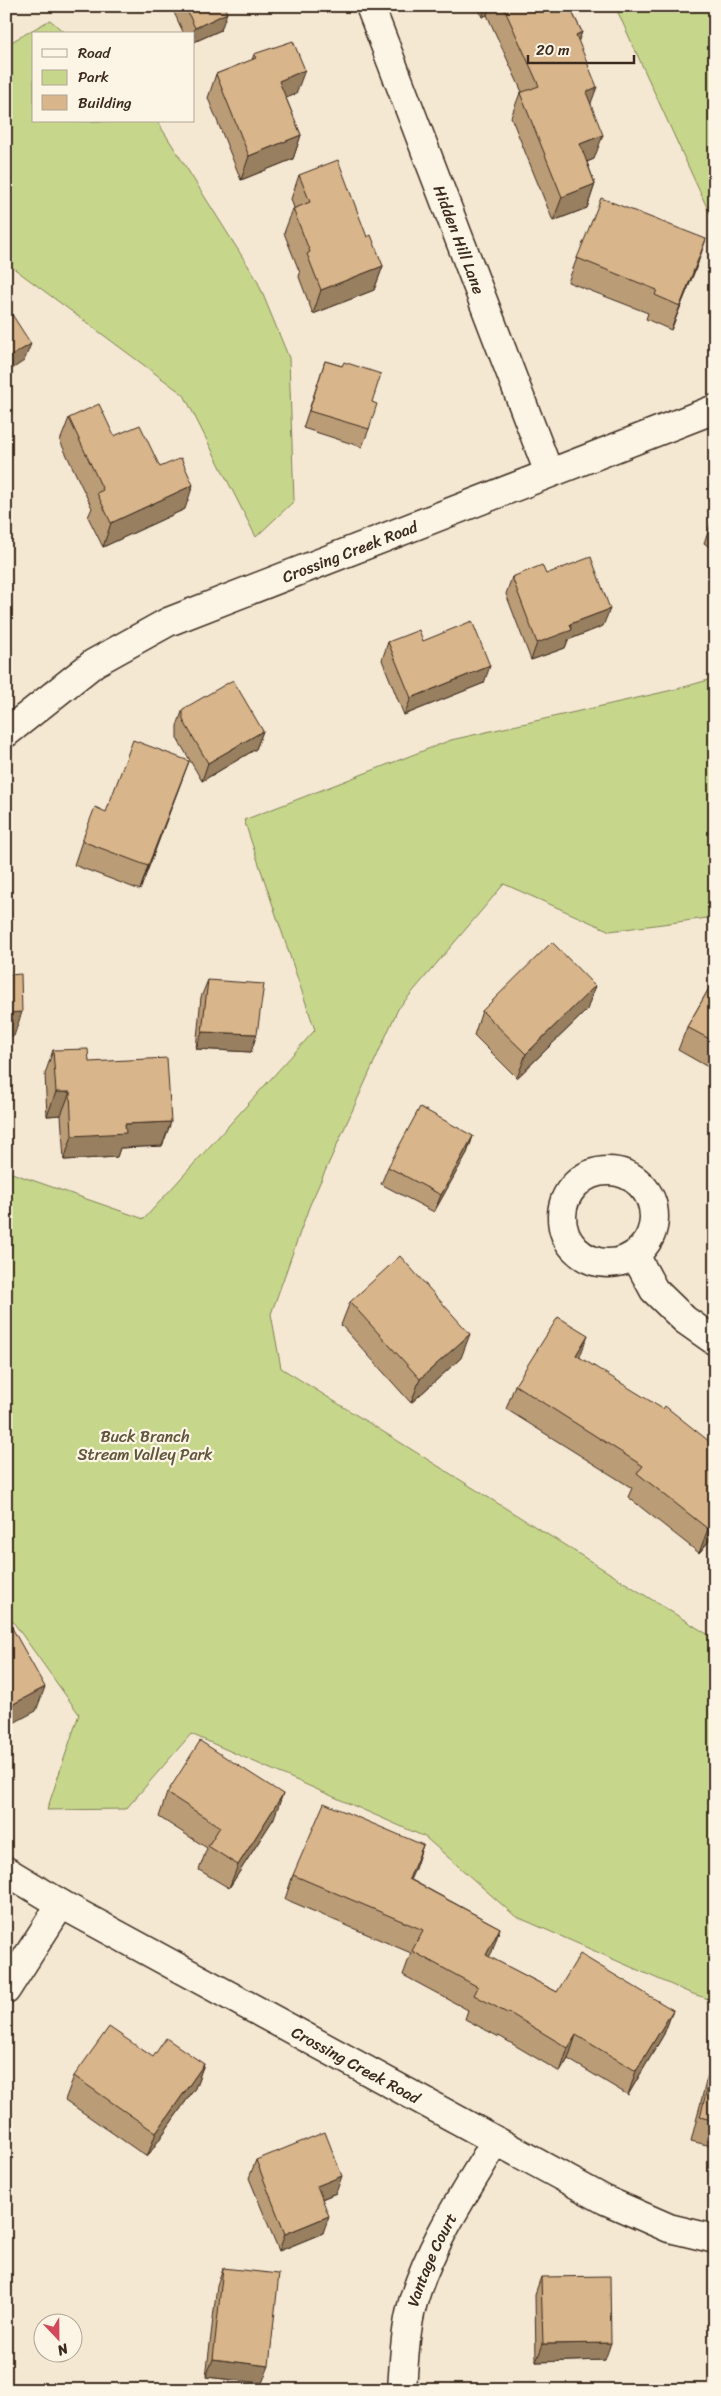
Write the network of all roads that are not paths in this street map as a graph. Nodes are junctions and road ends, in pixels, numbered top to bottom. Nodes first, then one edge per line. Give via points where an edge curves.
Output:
1 (370, 6) edge
2 (715, 409) edge
3 (549, 473) junction
4 (6, 733) edge
5 (635, 1255) dead end
6 (715, 1341) edge
7 (6, 1871) edge
8 (61, 1904) junction
9 (6, 1990) edge
10 (495, 2142) junction
11 (715, 2239) edge
12 (402, 2390) edge

1 - 3 street, Hidden Hill Lane
2 - 3 street, Crossing Creek Road
3 - 4 street, Crossing Creek Road via 168,622 94,663
5 - 6 street via 654,1290 684,1320
7 - 8 street, Crossing Creek Road
8 - 9 street
8 - 10 street, Crossing Creek Road
10 - 11 street, Crossing Creek Road via 605,2200 669,2228
10 - 12 street, Vantage Court via 439,2237 413,2303

